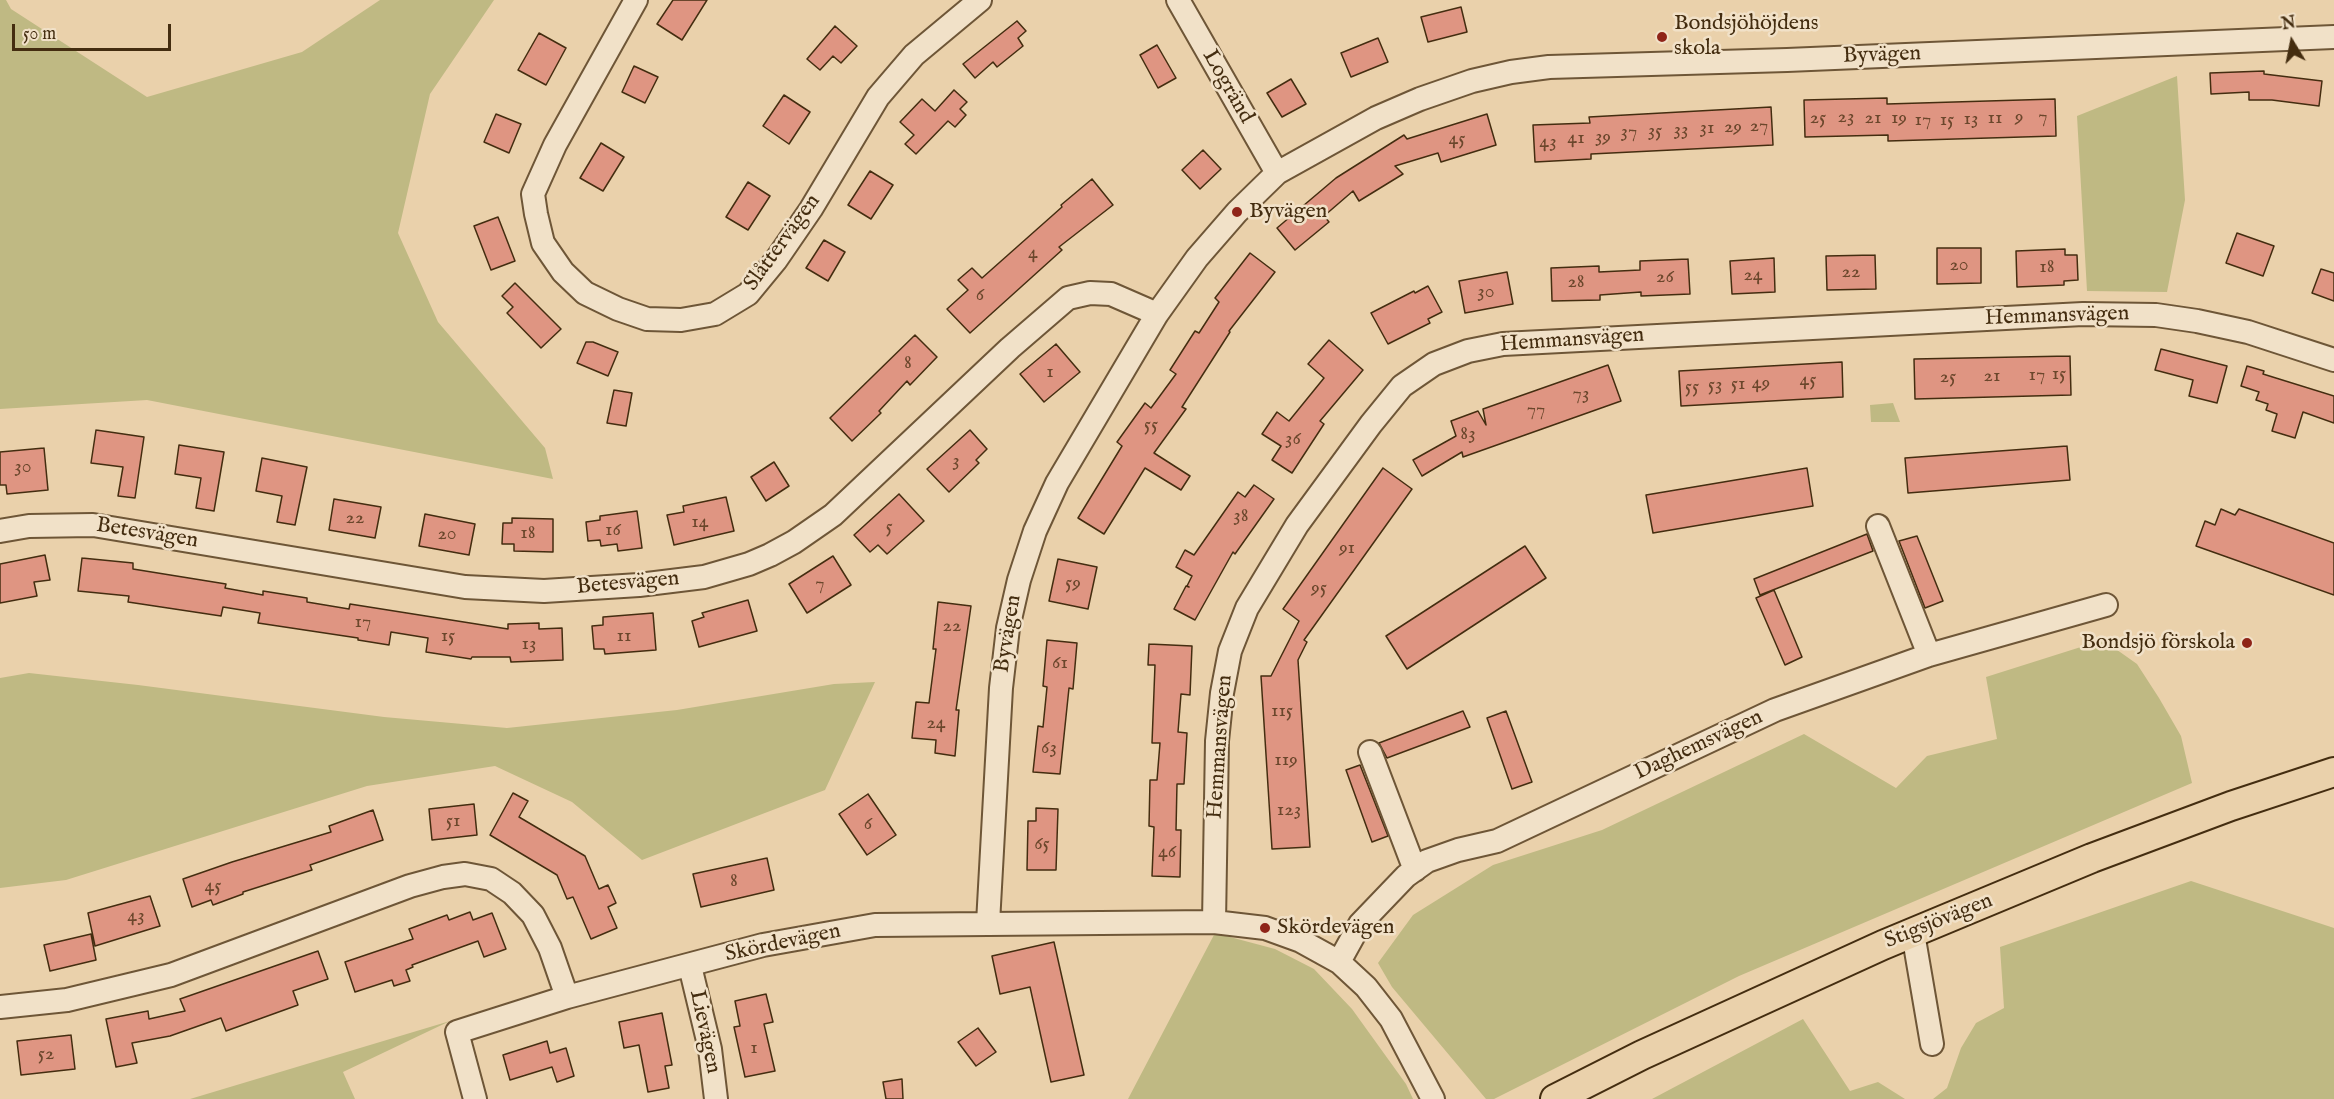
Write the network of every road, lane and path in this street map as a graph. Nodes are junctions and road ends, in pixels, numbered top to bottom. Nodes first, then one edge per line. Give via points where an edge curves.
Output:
1 (636, 0) edge
2 (980, 0) edge
3 (1178, 0) edge
4 (2334, 37) edge
5 (1277, 173) junction
6 (1157, 314) junction
7 (2334, 360) edge
8 (1878, 526) dead end
9 (0, 531) edge
10 (2106, 605) dead end
11 (1929, 655) junction
12 (1370, 752) dead end
13 (2334, 772) edge
14 (1415, 870) junction
15 (1214, 922) junction
16 (988, 923) junction
17 (1914, 933) junction
18 (1339, 962) junction
19 (690, 966) junction
20 (567, 997) junction
21 (0, 1008) edge
22 (1932, 1044) dead end
23 (475, 1099) edge
24 (716, 1099) edge
25 (1434, 1099) edge
26 (1555, 1099) edge

1 - 2 street, Slåttervägen via 555,145 533,194 543,243 563,272 585,293 647,319 681,320 715,314 748,294 811,209 878,97 914,55
3 - 5 street, Logränd
4 - 5 street, Byvägen via 1510,72 1419,99 1376,118
5 - 6 street, Byvägen via 1197,258
6 - 9 street, Betesvägen via 1111,294 1090,292 1068,298 832,515 770,555 704,578 544,591 465,587 93,525 29,526
6 - 16 street, Byvägen via 1057,483 1018,580 1001,688
7 - 15 street, Hemmansvägen via 2248,332 2197,321 2156,315 2083,314 1503,344 1468,351 1434,364 1402,386 1365,433 1297,525 1246,608 1230,651 1217,741
8 - 11 street
10 - 11 street, Daghemsvägen
11 - 14 street, Daghemsvägen via 1775,710 1556,815 1497,841 1427,861
12 - 14 street
13 - 17 main road, Stigsjövägen via 2092,858
14 - 18 street, Daghemsvägen via 1360,924
15 - 16 street, Skördevägen
15 - 18 street, Skördevägen via 1265,928 1301,941
16 - 19 street, Skördevägen via 875,925 763,945
17 - 22 street
17 - 26 main road, Stigsjövägen via 1642,1055
18 - 25 street, Skördevägen via 1366,987 1391,1019
19 - 20 street, Skördevägen
19 - 24 street, Lievägen via 710,1049
20 - 21 street via 550,948 533,915 512,893 491,879 465,874 410,886 171,975 67,1000
20 - 23 street, Skördevägen via 457,1032

